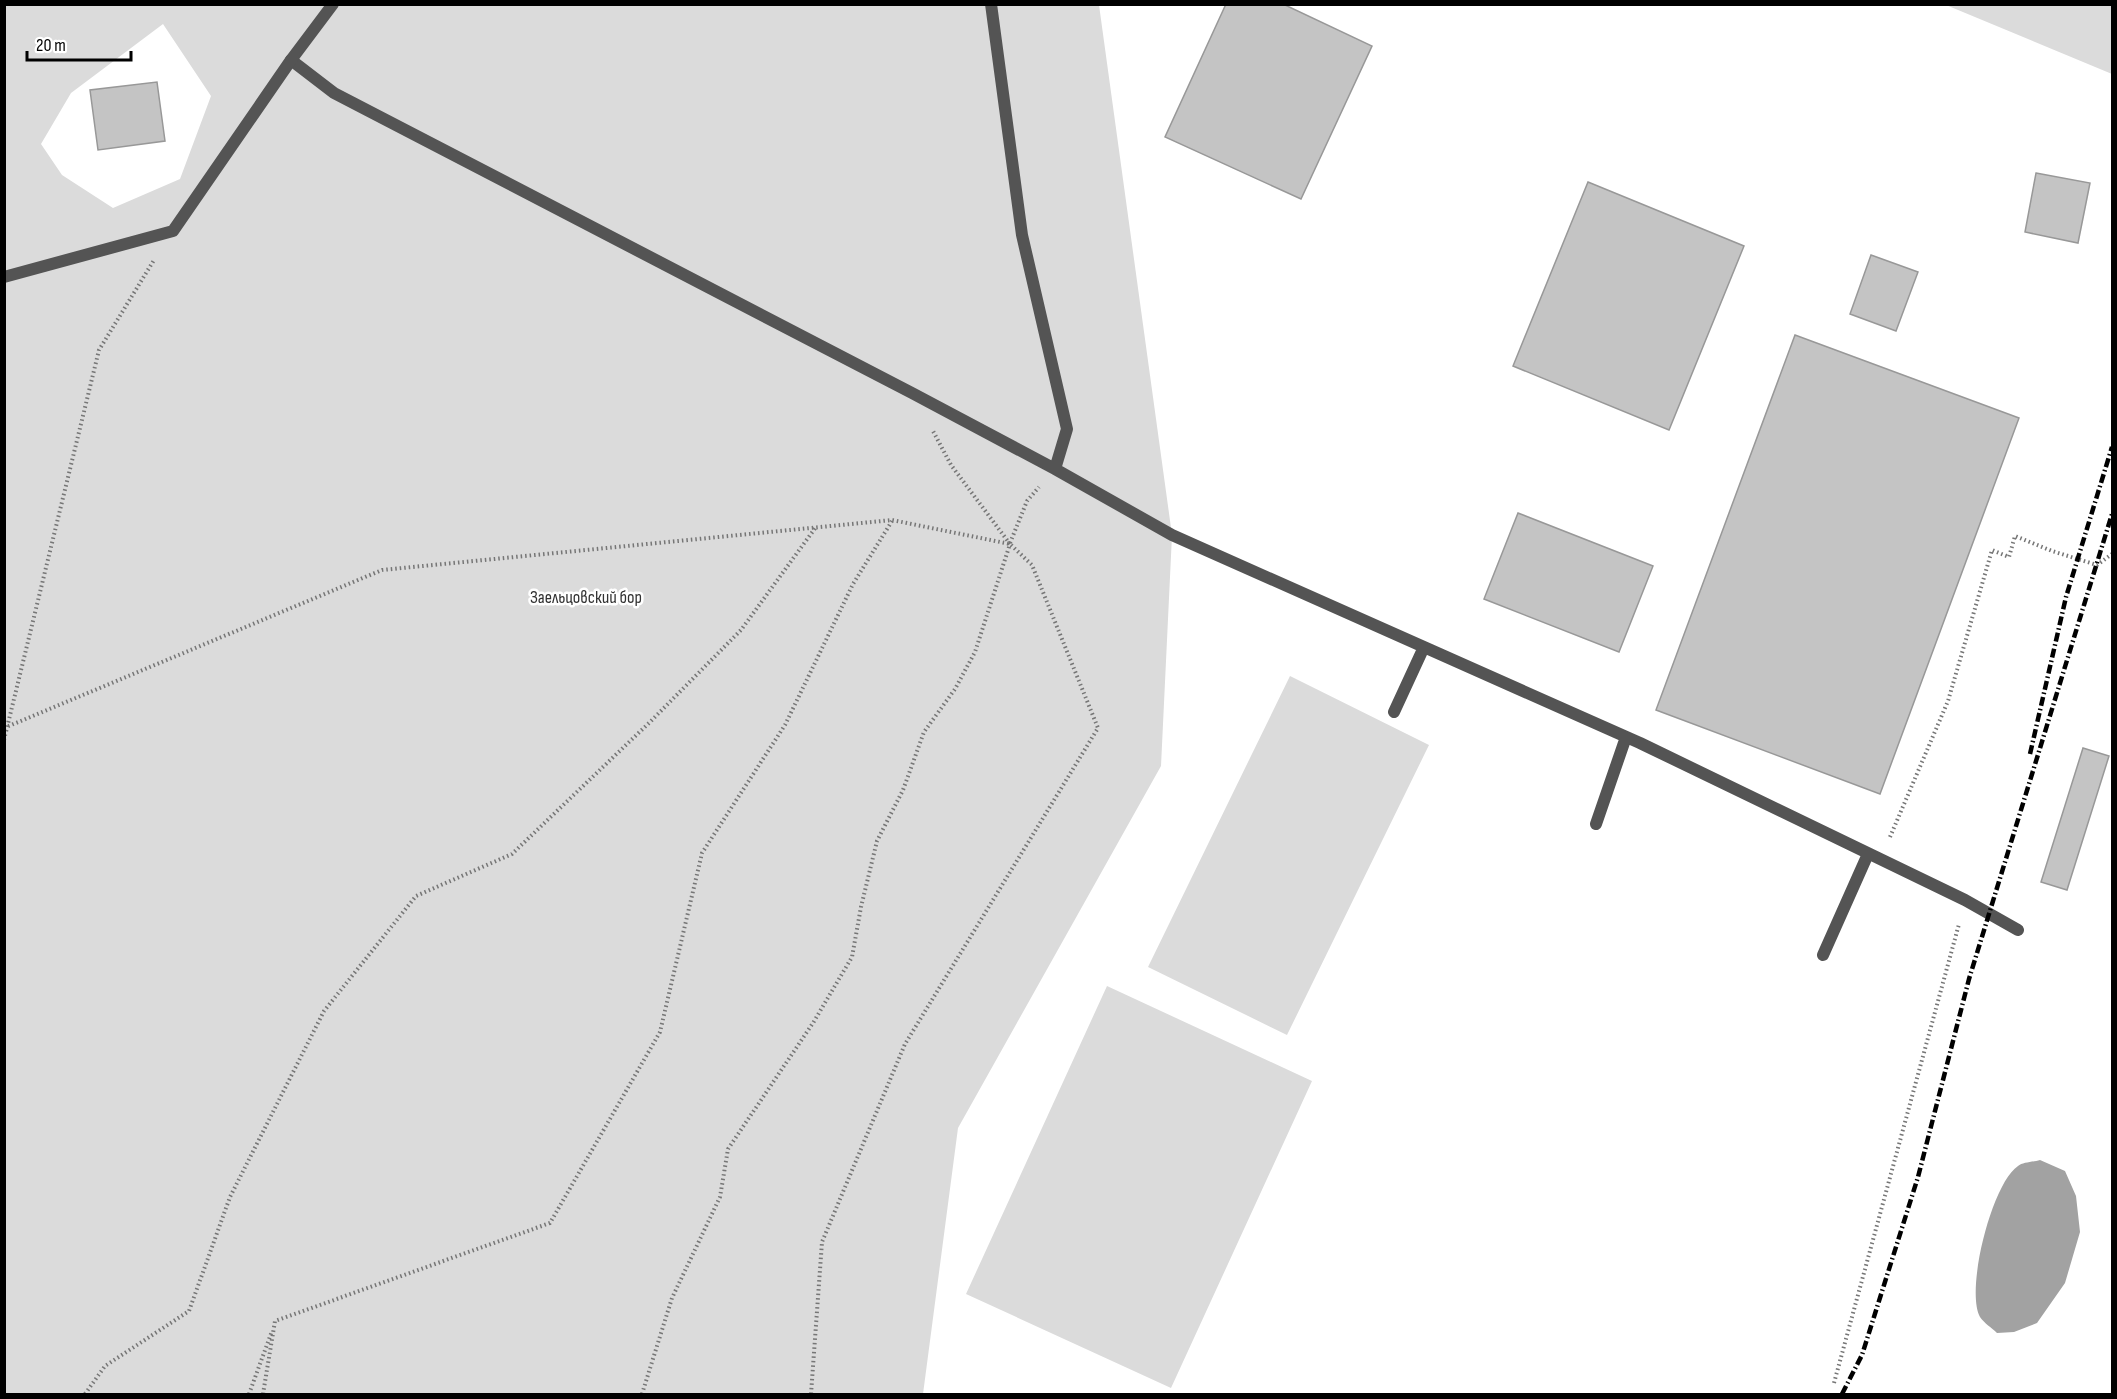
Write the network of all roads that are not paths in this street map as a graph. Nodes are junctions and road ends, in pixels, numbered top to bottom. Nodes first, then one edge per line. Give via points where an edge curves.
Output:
1 (333, 4) edge
2 (990, 4) edge
3 (291, 60) junction
4 (4, 278) edge
5 (1055, 469) junction
6 (1424, 647) junction
7 (1394, 712) dead end
8 (1626, 737) junction
9 (1596, 824) dead end
10 (1868, 854) junction
11 (2018, 930) dead end
12 (1822, 955) dead end

1 - 3 street
2 - 5 street via 1022,235 1068,429
3 - 4 street via 173,231
3 - 5 street via 334,93
5 - 6 street via 1172,535
6 - 7 street
6 - 8 street
8 - 9 street
8 - 10 street
10 - 11 street
10 - 12 street

